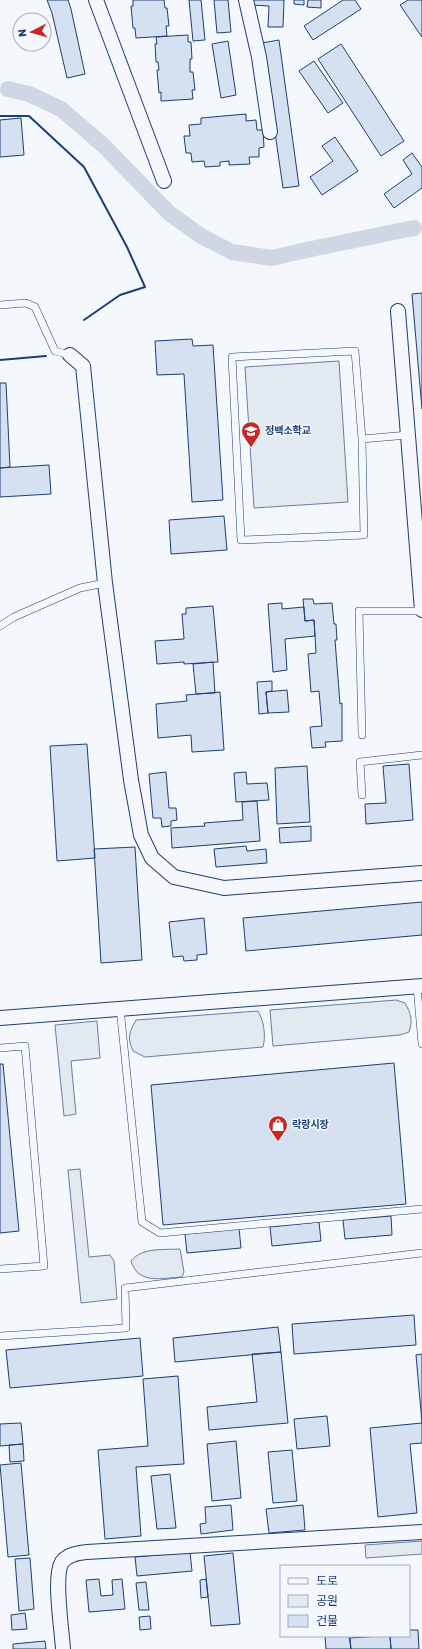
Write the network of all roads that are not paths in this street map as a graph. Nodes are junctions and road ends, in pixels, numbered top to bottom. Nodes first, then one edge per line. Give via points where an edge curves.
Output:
1 (96, 0) edge
2 (246, 0) edge
3 (270, 132) dead end
4 (164, 181) dead end
5 (0, 305) edge
6 (398, 311) dead end
7 (70, 356) joint
8 (408, 435) junction
9 (362, 439) junction
10 (105, 583) junction
11 (422, 610) edge
12 (0, 626) edge
13 (362, 736) dead end
14 (422, 755) edge
15 (362, 794) dead end
16 (422, 873) edge
17 (420, 986) edge
18 (120, 1008) junction
19 (0, 1018) edge
20 (422, 1044) edge
21 (0, 1048) edge
22 (422, 1210) edge
23 (422, 1253) edge
24 (0, 1269) edge
25 (0, 1336) edge
26 (422, 1532) edge
27 (63, 1649) edge

1 - 4 street
2 - 3 street
5 - 7 lane via 26,303 35,307 55,351
6 - 8 street
7 - 10 street via 82,366
8 - 9 lane
8 - 11 street
9 - 9 lane via 364,535 241,540 232,357 355,352
10 - 12 lane via 80,588 14,617
10 - 16 street via 131,780 141,835 152,858 174,878 224,888
11 - 13 lane via 359,611
14 - 15 lane via 360,762
17 - 18 street
17 - 20 lane
18 - 19 street
18 - 22 lane via 142,1222 160,1233
21 - 24 lane via 25,1046 44,1266
23 - 25 lane via 125,1288 126,1328
26 - 27 street via 73,1554 62,1562 57,1577

